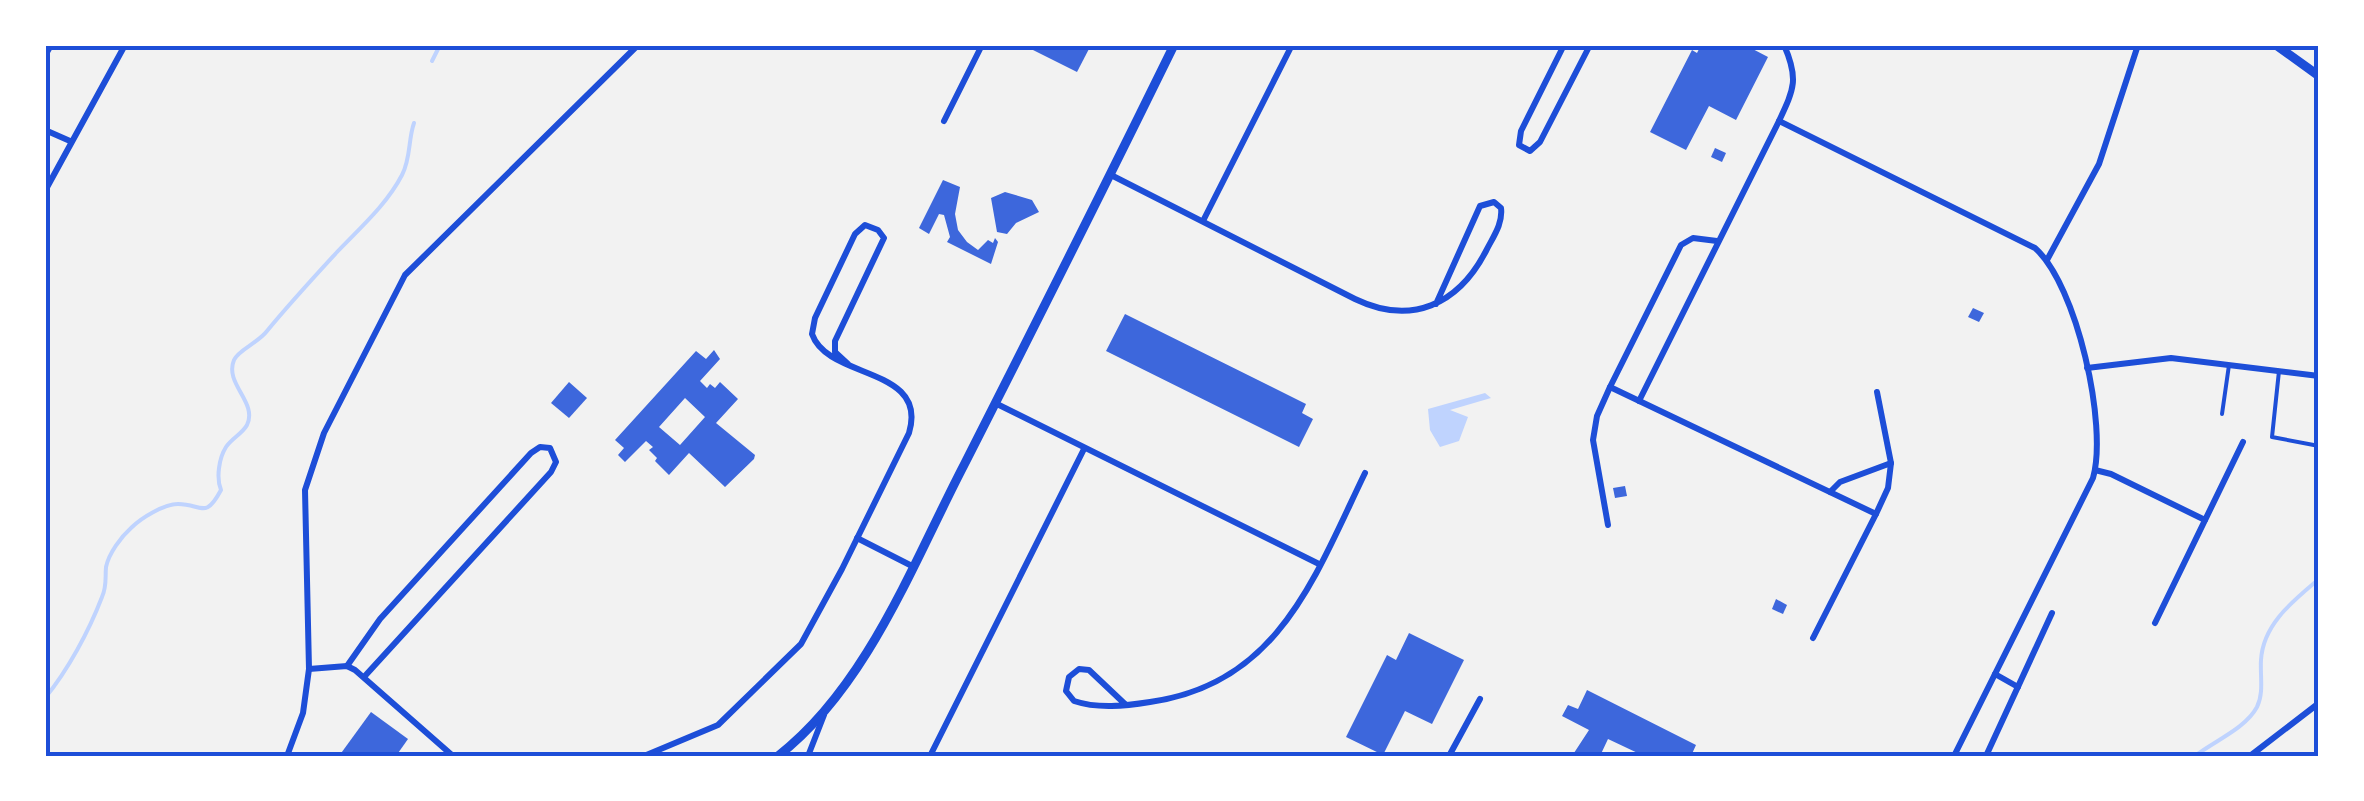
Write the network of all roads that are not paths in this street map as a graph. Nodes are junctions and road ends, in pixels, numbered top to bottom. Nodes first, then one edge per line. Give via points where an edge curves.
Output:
1 (51, 45) edge
2 (125, 45) edge
3 (638, 45) edge
4 (982, 45) edge
5 (1174, 45) edge
6 (1292, 45) edge
7 (1564, 45) edge
8 (1590, 45) edge
9 (1784, 45) edge
10 (2138, 45) edge
11 (2276, 45) edge
12 (46, 54) edge
13 (2319, 76) edge
14 (1779, 121) junction
15 (944, 122) dead end
16 (45, 130) edge
17 (70, 142) junction
18 (1111, 175) junction
19 (45, 191) edge
20 (1203, 221) junction
21 (1718, 240) junction
22 (2048, 260) junction
23 (1436, 304) junction
24 (848, 364) junction
25 (2229, 364) junction
26 (2087, 368) junction
27 (2279, 371) junction
28 (2319, 376) edge
29 (1610, 387) junction
30 (1877, 392) dead end
31 (1640, 401) junction
32 (995, 403) junction
33 (2222, 414) dead end
34 (2244, 442) dead end
35 (2319, 446) edge
36 (1084, 449) junction
37 (1891, 463) junction
38 (2095, 470) junction
39 (1365, 473) dead end
40 (1830, 492) junction
41 (1876, 514) junction
42 (2205, 520) junction
43 (1608, 526) dead end
44 (857, 538) junction
45 (1319, 564) junction
46 (912, 566) junction
47 (2052, 613) dead end
48 (2154, 622) dead end
49 (1812, 638) dead end
50 (347, 666) junction
51 (309, 669) junction
52 (1995, 674) junction
53 (364, 677) junction
54 (2018, 687) junction
55 (1480, 699) dead end
56 (2319, 704) edge
57 (1126, 705) junction
58 (826, 712) junction
59 (287, 756) edge
60 (453, 756) edge
61 (644, 756) edge
62 (778, 756) edge
63 (808, 756) edge
64 (930, 756) edge
65 (1450, 756) edge
66 (1954, 756) edge
67 (1986, 756) edge
68 (2250, 756) edge

1 - 12 street
2 - 17 street
3 - 51 street via 399,284 306,482
4 - 15 street
5 - 18 street
6 - 20 street
7 - 8 street via 1521,131 1523,149 1540,142
9 - 14 street via 1794,86
10 - 22 street via 2099,164
11 - 13 street
14 - 21 street
14 - 22 street
16 - 17 street
17 - 19 street
18 - 20 street
18 - 32 street
20 - 23 street via 1374,308 1399,312
21 - 29 street via 1693,238 1681,246
21 - 31 street
22 - 26 street via 2074,309
23 - 23 street via 1476,270 1499,225 1501,208 1494,202 1480,206
24 - 24 street via 818,345 812,326 864,225 878,230 883,243 835,341 835,352
24 - 44 street via 897,387 911,410 909,433
25 - 26 street via 2170,358
25 - 27 street
25 - 33 lane
26 - 38 street
27 - 28 street
27 - 35 lane via 2272,438
29 - 31 street
29 - 43 street via 1593,440
30 - 37 street
31 - 40 street
32 - 36 street
32 - 46 street
34 - 42 street
36 - 45 street
36 - 64 street
37 - 40 street
37 - 41 street
38 - 42 street
38 - 52 street
39 - 45 street
40 - 41 street
41 - 49 street
42 - 48 street
44 - 46 street
44 - 61 street via 800,644 718,725
45 - 57 street via 1284,627 1245,666 1176,698
46 - 58 street
47 - 54 street
50 - 51 street
50 - 53 street
50 - 53 street via 380,619 508,478 536,449 550,448 556,462 550,472
51 - 59 street
52 - 54 street
52 - 66 street
53 - 60 street
54 - 67 street
55 - 65 street
56 - 68 street
57 - 57 street via 1089,670 1068,677 1066,691 1074,701
58 - 62 street
58 - 63 street

